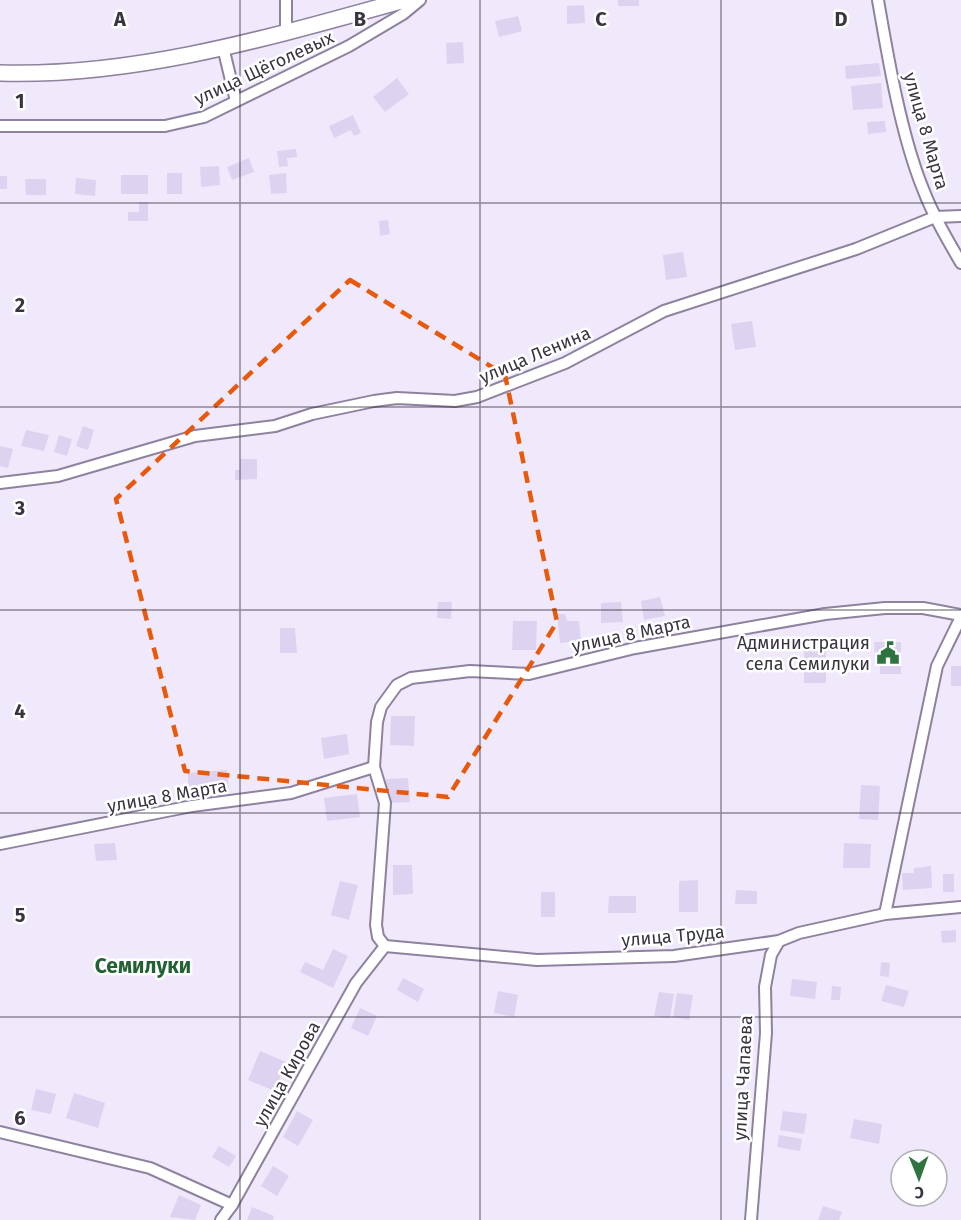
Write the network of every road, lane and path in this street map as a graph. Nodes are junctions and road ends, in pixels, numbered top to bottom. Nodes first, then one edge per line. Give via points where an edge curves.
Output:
1 (286, 0) edge
2 (405, 0) edge
3 (420, 0) edge
4 (878, 0) edge
5 (286, 33) junction
6 (223, 47) junction
7 (0, 74) edge
8 (236, 100) junction
9 (0, 126) edge
10 (961, 216) edge
11 (935, 217) junction
12 (961, 263) edge
13 (0, 483) edge
14 (961, 616) edge
15 (374, 767) junction
16 (0, 844) edge
17 (961, 907) edge
18 (885, 914) junction
19 (778, 941) junction
20 (385, 946) junction
21 (0, 1132) edge
22 (232, 1205) junction
23 (220, 1220) edge
24 (751, 1220) edge

1 - 5 street
2 - 5 main road
3 - 8 street, улица Щёголевых via 349,46
4 - 11 street, улица 8 Марта via 911,149
5 - 6 main road
6 - 7 main road via 95,70
6 - 8 street
8 - 9 street, улица Щёголевых via 204,117 165,126
10 - 11 street, улица Ленина
11 - 12 street, улица 8 Марта
11 - 13 street, улица Ленина via 856,249 664,311 566,363 477,398 374,401 275,426 195,436 58,476
14 - 15 street, улица 8 Марта via 923,608 825,614 635,648 529,674 470,671 411,678 397,685 381,706
14 - 18 street, улица 8 Марта via 937,666
15 - 16 street, улица 8 Марта via 291,793 192,806
15 - 20 street, улица 8 Марта via 385,803 376,926
17 - 18 street, улица Труда
18 - 19 street, улица Труда
19 - 20 street, улица Труда via 674,956 583,960 458,955
19 - 24 street, улица Чапаева via 765,987 766,1033
20 - 22 street, улица Кирова via 356,983
21 - 22 street via 150,1168
22 - 23 street, улица Кирова

